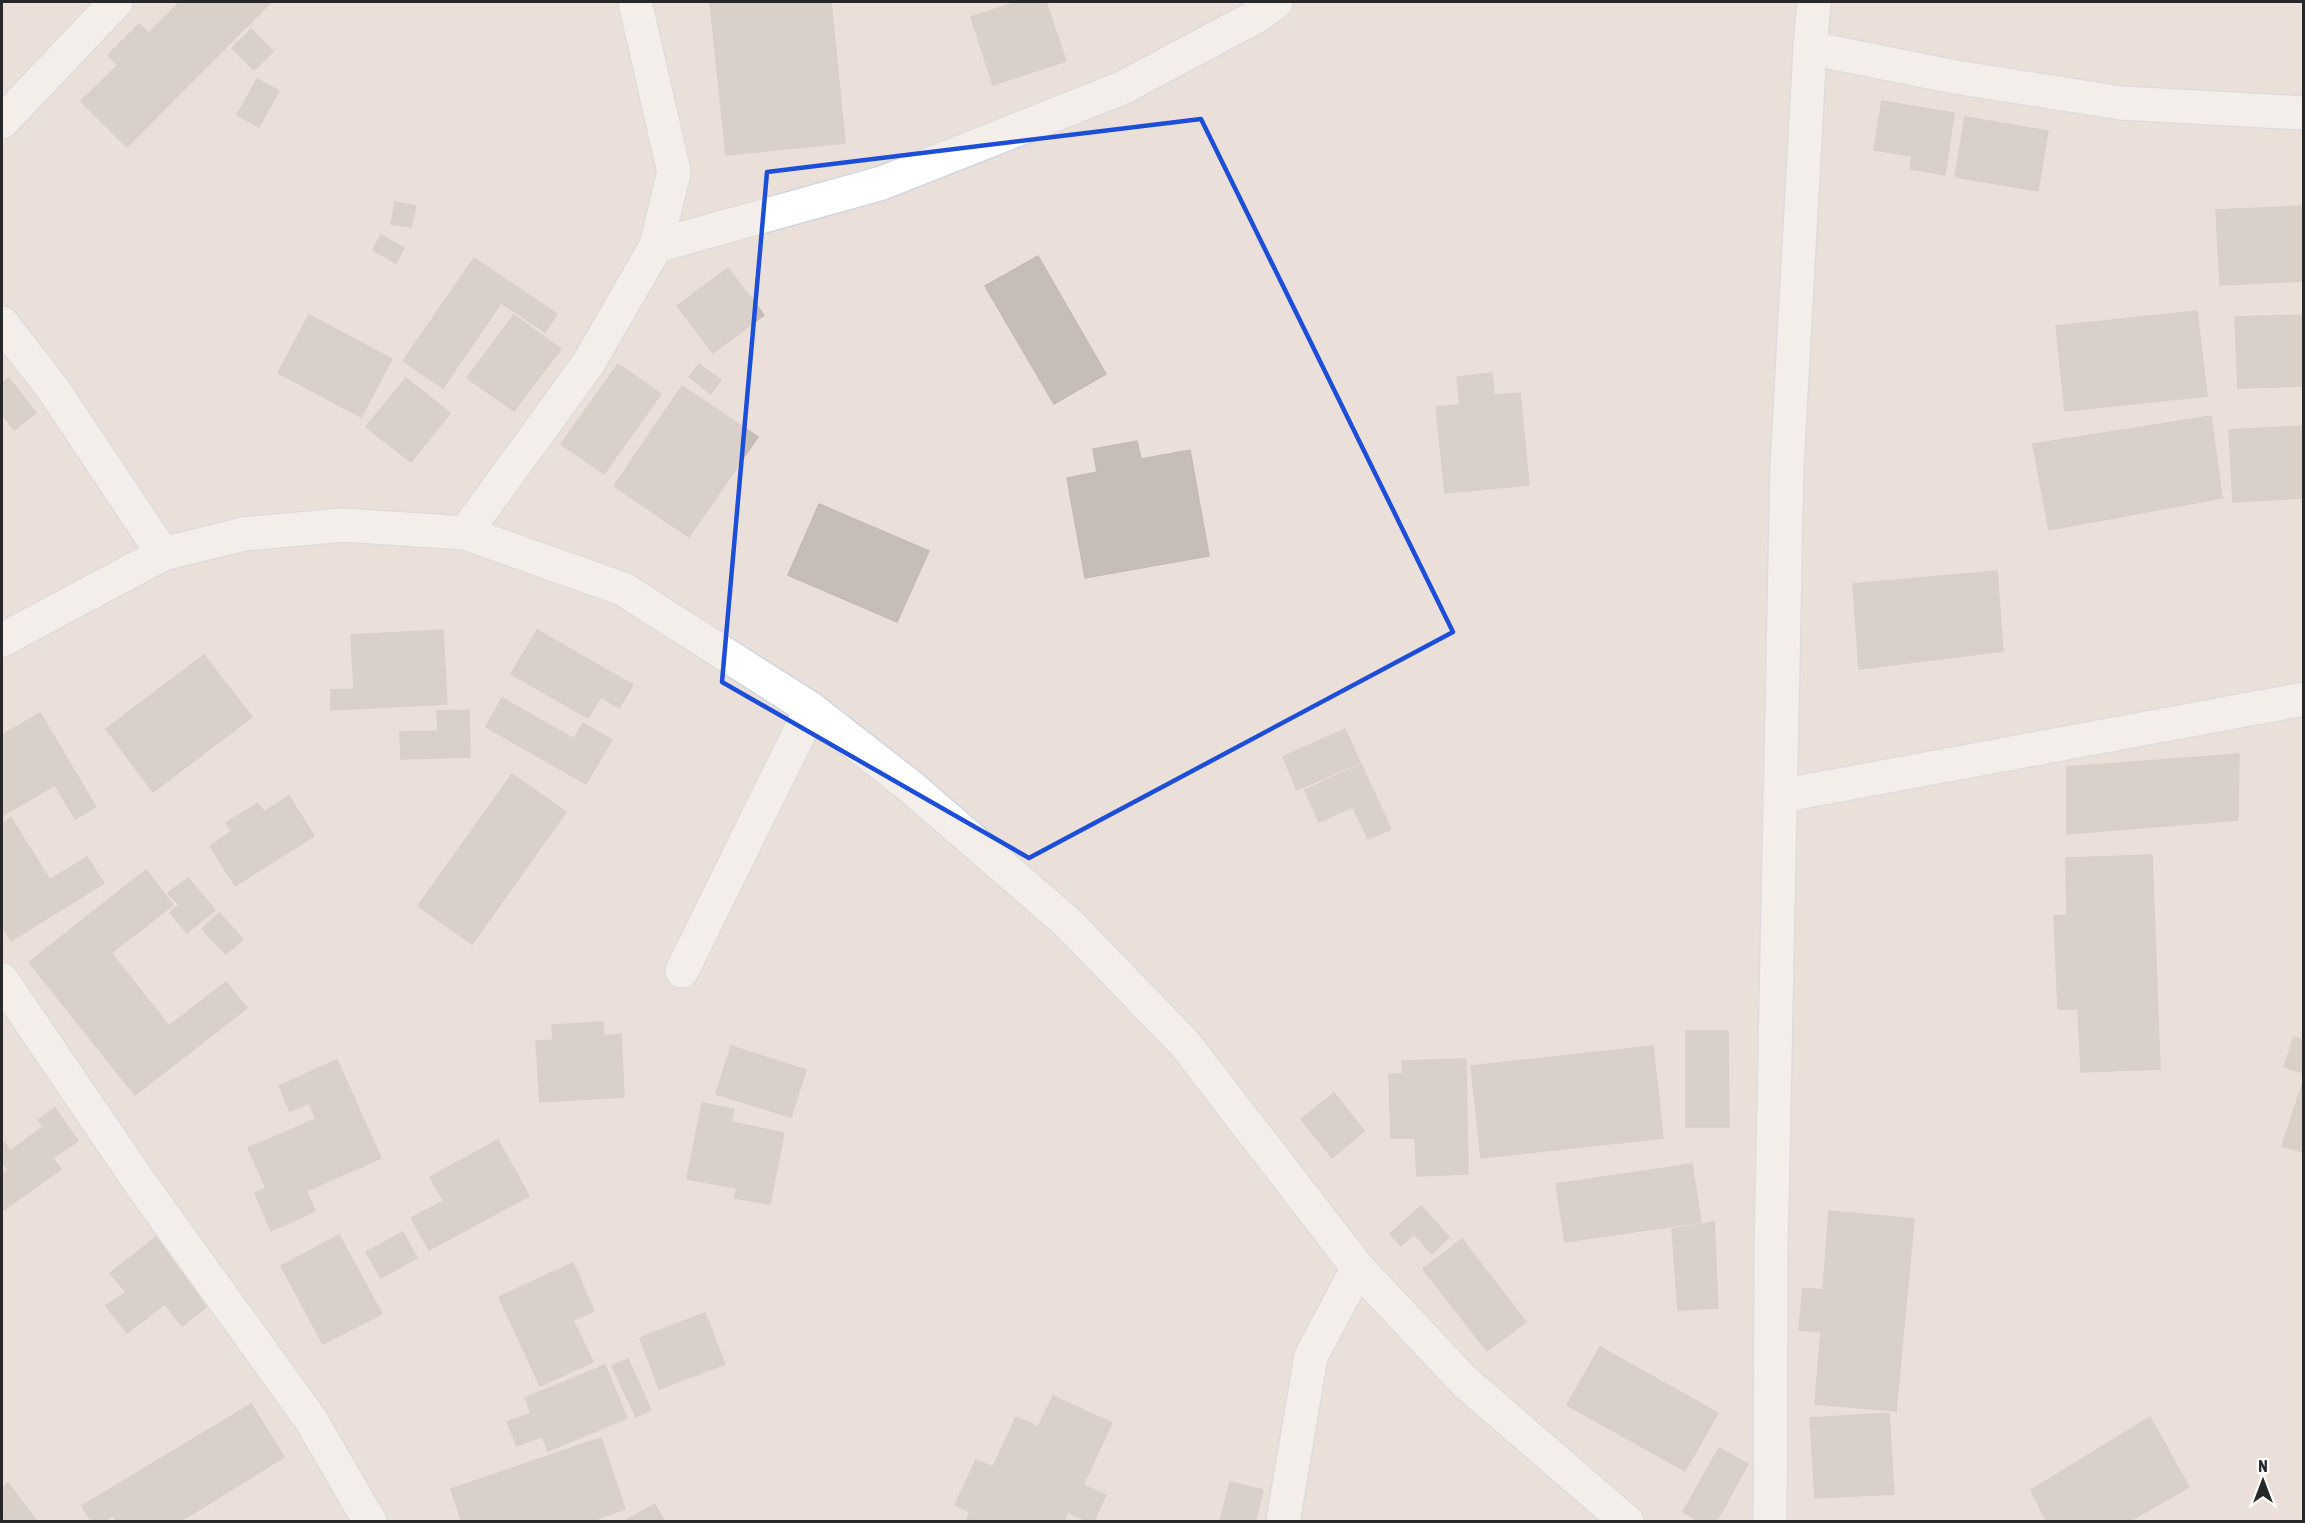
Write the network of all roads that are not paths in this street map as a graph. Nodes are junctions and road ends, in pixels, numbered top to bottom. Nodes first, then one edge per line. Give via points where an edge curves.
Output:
1 (116, 2) edge
2 (635, 2) edge
3 (1276, 2) edge
4 (1814, 2) edge
5 (1810, 48) junction
6 (2304, 113) edge
7 (2, 122) edge
8 (656, 246) junction
9 (2, 323) edge
10 (465, 533) junction
11 (163, 554) junction
12 (2, 640) edge
13 (2304, 699) edge
14 (811, 709) junction
15 (1780, 796) junction
16 (682, 971) dead end
17 (2, 980) edge
18 (1358, 1268) junction
19 (370, 1521) edge
20 (1283, 1521) edge
21 (1627, 1521) edge
22 (1770, 1521) edge

1 - 7 street
2 - 8 street via 674,172
3 - 8 street via 1257,16 1111,92 882,183
4 - 5 street
5 - 6 street via 2121,104
5 - 15 street via 1787,465
8 - 10 street via 588,364
9 - 11 street via 53,389
10 - 11 street via 343,525 244,534
10 - 14 street via 623,590
11 - 12 street
13 - 15 street
14 - 16 street
14 - 18 street via 911,787 1068,923 1185,1044
15 - 22 street
17 - 19 street via 140,1183 311,1420
18 - 20 street via 1311,1356
18 - 21 street via 1464,1381

